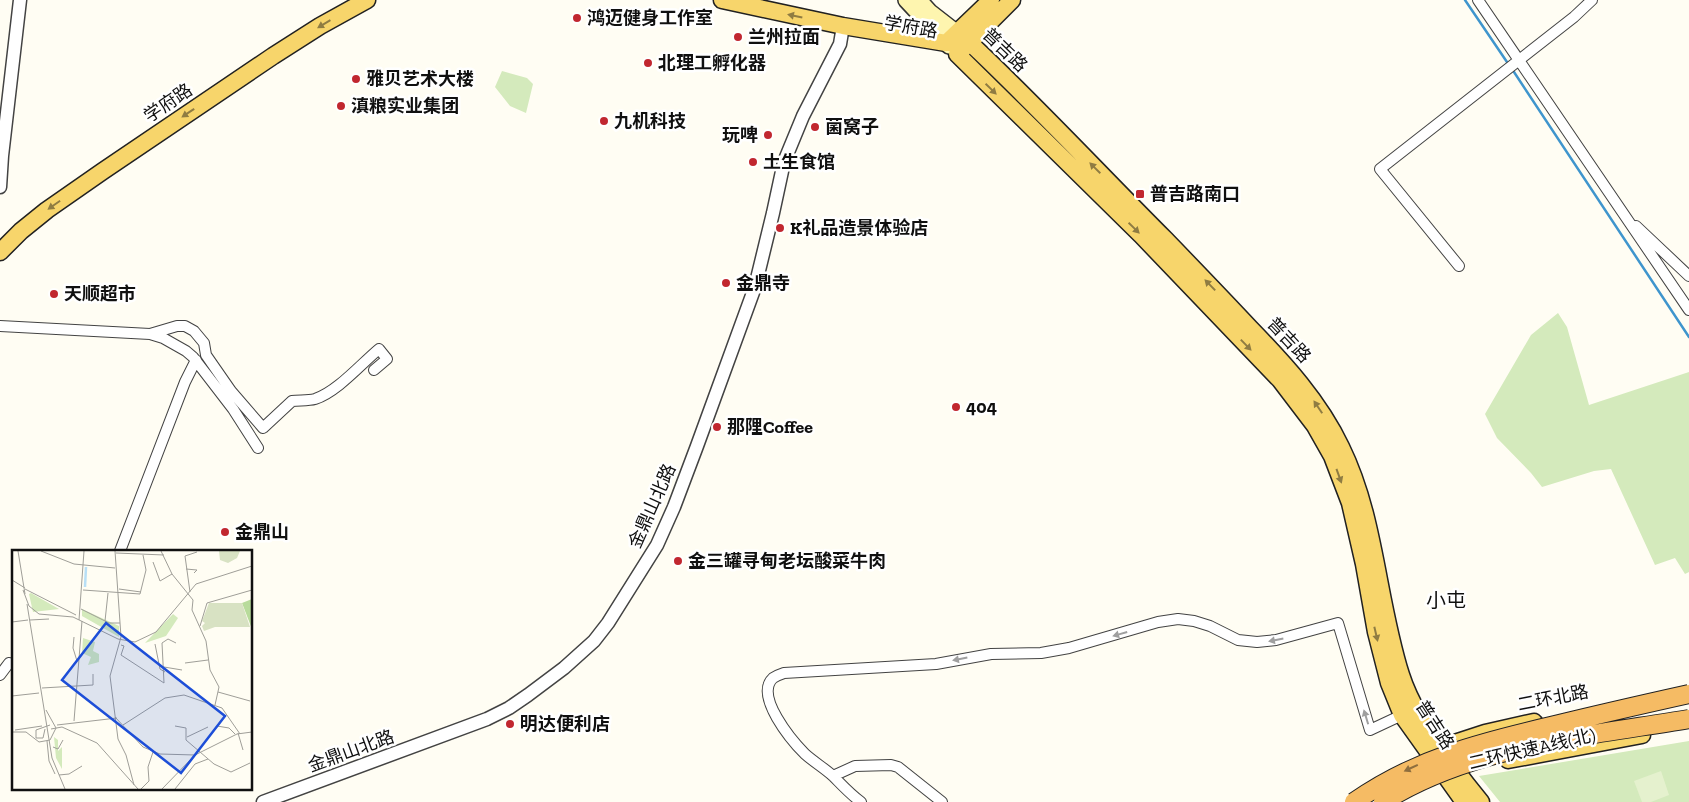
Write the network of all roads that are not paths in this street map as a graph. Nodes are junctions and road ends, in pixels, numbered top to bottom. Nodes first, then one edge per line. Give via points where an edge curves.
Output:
1 (20, 0) edge
2 (367, 0) edge
3 (722, 0) edge
4 (906, 0) edge
5 (920, 0) edge
6 (991, 0) edge
7 (1012, 0) edge
8 (1478, 0) edge
9 (1592, 0) edge
10 (843, 31) junction
11 (957, 43) junction
12 (1517, 61) junction
13 (0, 187) edge
14 (1628, 218) dead end
15 (0, 252) edge
16 (1459, 266) dead end
17 (1689, 277) edge
18 (1676, 291) junction
19 (1689, 310) edge
20 (0, 326) edge
21 (150, 334) junction
22 (196, 360) junction
23 (374, 370) dead end
24 (258, 448) dead end
25 (120, 550) edge
26 (9, 663) dead end
27 (0, 675) edge
28 (1689, 694) edge
29 (1402, 715) junction
30 (1689, 719) edge
31 (1689, 727) edge
32 (1525, 740) junction
33 (1438, 751) junction
34 (833, 776) junction
35 (1453, 777) junction
36 (263, 802) edge
37 (861, 802) edge
38 (942, 802) edge
39 (1354, 802) edge
40 (1383, 802) edge
41 (1464, 802) edge
42 (1481, 802) edge

1 - 13 street
2 -> 15 main road, 学府路 via 320,26 136,148 47,210
10 -> 3 main road, 学府路
4 - 11 main road, 普吉路
5 - 11 main road, 普吉路
6 - 11 main road, 学府路
7 - 11 main road
8 - 12 street
9 - 12 street
10 - 11 main road, 学府路
10 - 36 street, 金鼎山北路 via 840,44 803,116 784,162 755,287 674,507 657,545 608,623 594,641 564,668 487,720
11 -> 29 main road, 普吉路 via 1280,380 1315,426 1332,456 1350,503 1376,632 1389,683
33 -> 11 main road, 普吉路 via 1401,675 1353,475 1316,404 1291,371 1208,283
12 - 16 street via 1380,169
12 - 18 street
14 - 17 street
17 - 18 street
18 - 19 street
20 - 21 street
21 - 22 street via 164,338
21 - 23 street via 177,326 194,331 231,391 263,428 292,401 314,400 338,386 379,349 387,358
22 - 24 street
22 - 25 street
26 - 27 street
28 - 32 highway, bridge
28 - 33 main road, 二环北路 via 1522,724 1485,733
29 - 33 main road, 普吉路
29 -> 34 street via 1370,730 1338,623 1257,642 1238,640 1210,626 1178,619 1041,653 991,654 936,664 784,673 773,678 768,688 776,716 805,754
30 - 32 highway, 二环快速A线(北), bridge
31 - 32 highway, bridge
31 - 35 main road via 1548,751
32 - 33 highway, bridge via 1487,741
32 - 40 highway, 二环快速A线(北), bridge via 1415,784
33 - 35 main road, 普吉路
33 -> 39 highway, bridge
34 - 37 street
34 - 38 street via 855,766 891,765
35 - 41 main road, 普吉路
35 - 42 main road, 普吉路

